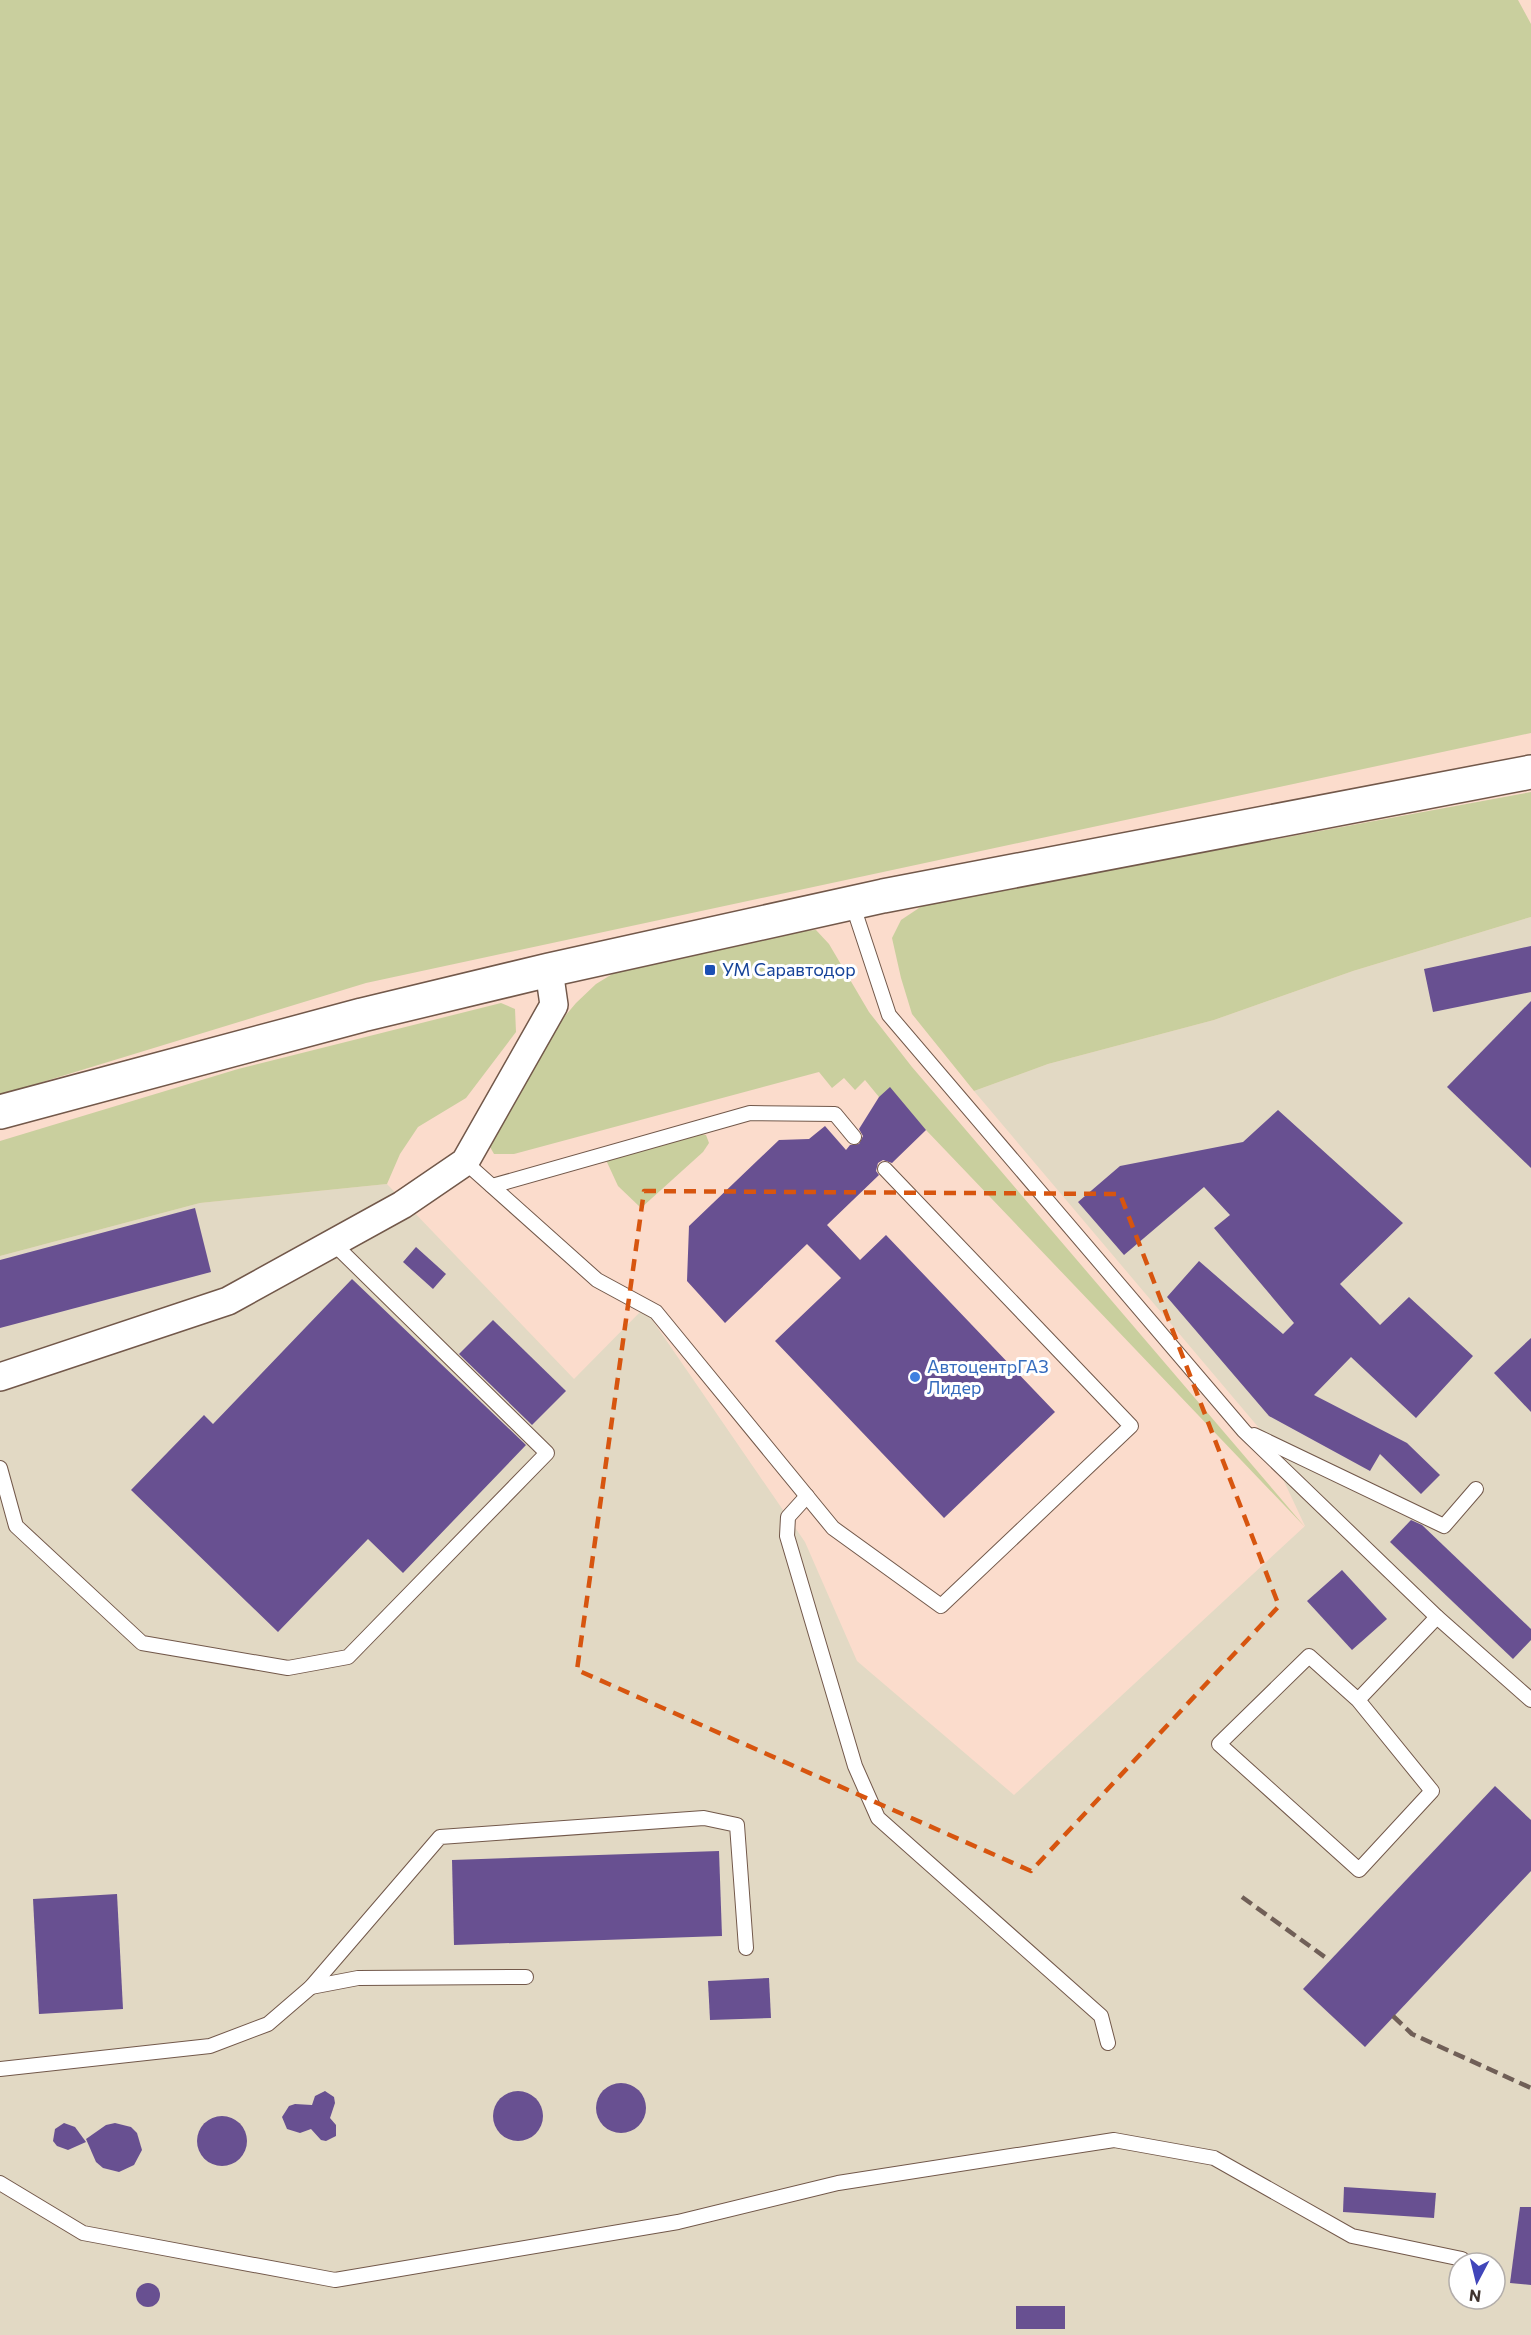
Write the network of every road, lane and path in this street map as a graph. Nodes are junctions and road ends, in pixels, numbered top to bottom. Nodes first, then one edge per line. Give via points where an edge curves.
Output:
1 (1531, 772) edge
2 (852, 903) junction
3 (549, 970) junction
4 (0, 1112) edge
5 (854, 1137) dead end
6 (465, 1162) junction
7 (885, 1169) dead end
8 (492, 1186) junction
9 (333, 1243) junction
10 (0, 1377) edge
11 (1244, 1431) junction
12 (0, 1468) edge
13 (1476, 1489) dead end
14 (807, 1496) junction
15 (1437, 1617) junction
16 (1358, 1700) junction
17 (1531, 1700) edge
18 (746, 1948) dead end
19 (526, 1977) dead end
20 (311, 1987) junction
21 (1108, 2043) dead end
22 (0, 2069) edge
23 (0, 2183) edge
24 (1447, 2256) edge

1 - 2 main road
2 - 3 main road
2 - 11 lane via 889,1015
3 - 4 main road via 362,1015
3 - 6 street via 554,1005
5 - 8 lane via 835,1114 750,1113
6 - 8 lane
6 - 9 street via 402,1205
7 - 14 lane via 1131,1426 940,1606 833,1528
8 - 14 lane via 597,1280 656,1312
9 - 10 street via 228,1300
9 - 12 lane via 547,1453 348,1657 288,1668 142,1643 16,1526
11 - 13 lane via 1444,1526
11 - 15 lane
14 - 21 lane via 788,1517 787,1536 855,1766 878,1818 1101,2016
15 - 16 lane
15 - 17 lane
16 - 16 lane via 1432,1791 1359,1870 1219,1744 1310,1656
18 - 20 lane via 737,1825 704,1818 440,1837
19 - 20 lane via 358,1978
20 - 22 lane via 268,2024 210,2046
23 - 24 lane via 83,2233 334,2280 678,2222 838,2183 1114,2140 1214,2158 1352,2235

